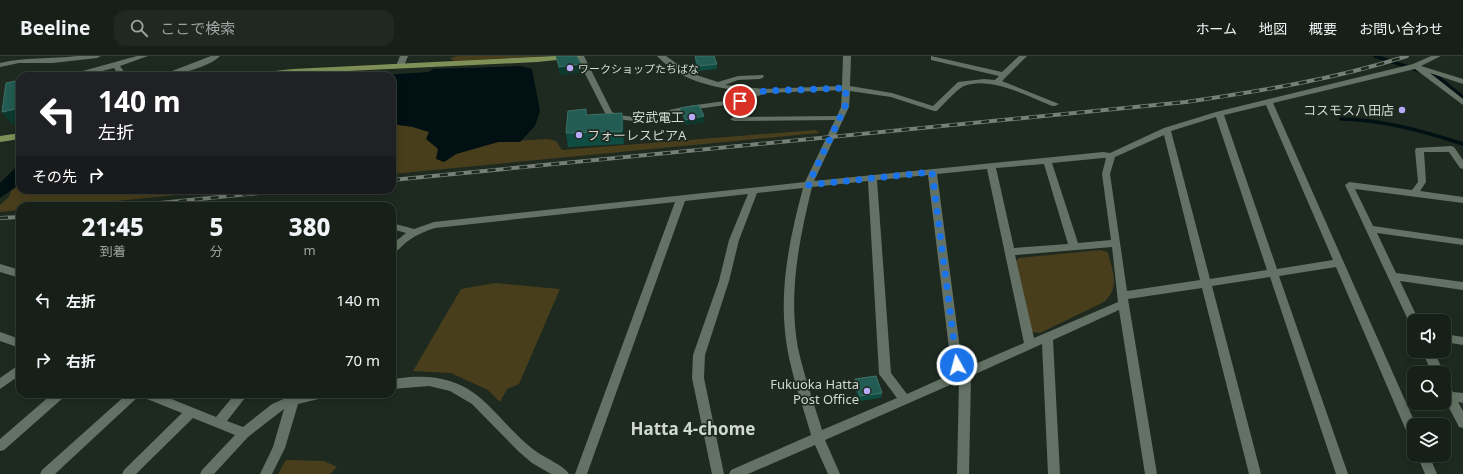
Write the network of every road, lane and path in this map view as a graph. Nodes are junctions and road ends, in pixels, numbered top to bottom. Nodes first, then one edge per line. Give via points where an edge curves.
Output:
1 (8, 56) edge
2 (97, 56) edge
3 (144, 56) edge
4 (216, 56) edge
5 (404, 56) edge
6 (578, 56) edge
7 (661, 56) edge
8 (847, 56) edge
9 (1023, 56) edge
10 (1437, 56) edge
11 (934, 58) dead end
12 (19, 61) junction
13 (0, 65) edge
14 (116, 65) junction
15 (400, 66) junction
16 (1416, 66) junction
17 (90, 72) edge
18 (120, 72) edge
19 (176, 72) edge
20 (284, 72) edge
21 (1004, 75) junction
22 (760, 77) dead end
23 (997, 82) junction
24 (1463, 82) edge
25 (718, 85) junction
26 (846, 88) junction
27 (764, 91) junction
28 (1269, 103) junction
29 (1463, 103) edge
30 (1055, 104) dead end
31 (1219, 114) junction
32 (840, 118) junction
33 (734, 119) dead end
34 (1167, 130) junction
35 (16, 137) edge
36 (0, 139) edge
37 (1112, 156) junction
38 (1047, 160) junction
39 (991, 166) junction
40 (1463, 166) edge
41 (932, 172) junction
42 (872, 178) junction
43 (808, 185) junction
44 (754, 190) junction
45 (1414, 194) junction
46 (682, 199) junction
47 (1463, 200) edge
48 (396, 227) edge
49 (1370, 229) junction
50 (415, 233) junction
51 (1463, 242) edge
52 (1116, 243) junction
53 (396, 245) edge
54 (1074, 247) junction
55 (1010, 252) junction
56 (1339, 263) junction
57 (0, 268) edge
58 (16, 273) edge
59 (1274, 273) junction
60 (1392, 276) junction
61 (1206, 283) junction
62 (1463, 286) edge
63 (1123, 300) junction
64 (1410, 314) edge
65 (0, 336) edge
66 (1046, 338) junction
67 (1451, 339) edge
68 (1463, 341) edge
69 (16, 342) edge
70 (1030, 345) junction
71 (16, 371) edge
72 (965, 375) junction
73 (0, 384) edge
74 (396, 384) edge
75 (1451, 393) edge
76 (55, 398) edge
77 (131, 398) edge
78 (169, 398) edge
79 (239, 398) edge
80 (291, 398) edge
81 (293, 398) edge
82 (1463, 398) edge
83 (905, 400) junction
84 (1451, 400) edge
85 (191, 412) junction
86 (1407, 419) edge
87 (218, 423) junction
88 (1463, 423) edge
89 (244, 433) junction
90 (818, 438) junction
91 (0, 446) edge
92 (1426, 462) edge
93 (757, 469) edge
94 (46, 474) edge
95 (128, 474) edge
96 (206, 474) edge
97 (266, 474) edge
98 (563, 474) edge
99 (581, 474) edge
100 (718, 474) edge
101 (735, 474) edge
102 (834, 474) edge
103 (963, 474) edge
104 (1054, 474) edge
105 (1150, 474) edge
106 (1255, 474) edge
107 (1342, 474) edge
108 (1431, 474) edge

1 - 12 street
2 - 12 street via 53,61
3 - 14 street
4 - 19 street
5 - 15 street
6 - 15 main road
6 - 27 street via 609,113 616,117 634,119 740,101
7 - 25 street via 687,75
8 - 26 street
9 - 21 street
10 - 16 street
11 - 21 street
12 - 13 street
14 - 17 street
14 - 18 street
15 - 20 main road
16 - 24 street
16 - 28 street
16 - 29 street
21 - 23 street
22 - 25 street via 740,77
23 - 26 street via 961,84 934,108 892,95
23 - 30 street
25 - 27 street
26 - 27 street
26 - 32 street via 845,107
28 - 31 street
28 - 56 street
31 - 34 street
31 - 59 street
32 - 33 street
32 - 43 street
34 - 37 street
34 - 61 street
35 - 36 main road
37 - 38 street
37 - 52 street via 1106,174
38 - 39 street
38 - 54 street
39 - 41 street
39 - 55 street
40 - 45 street via 1451,149 1419,150 1422,182
41 - 42 street
41 - 72 street via 957,365
42 - 43 street
42 - 83 street via 885,374
43 - 44 street
43 - 90 street via 792,255 788,287 789,316 793,348
44 - 46 street
44 - 100 street via 734,240 724,281 699,356 698,378
45 - 47 street
45 - 49 street via 1349,185
46 - 50 street via 434,225
46 - 99 street
48 - 50 street
49 - 51 street
49 - 60 street
50 - 53 street
52 - 54 street
52 - 63 street
54 - 55 street
55 - 70 street
56 - 59 street
56 - 86 street
57 - 58 street
59 - 61 street
59 - 107 street
60 - 62 street
60 - 64 street
61 - 63 street
61 - 106 street
63 - 66 street
63 - 105 street
65 - 69 street
66 - 70 street
66 - 104 street
67 - 68 street
70 - 72 street
71 - 73 street
72 - 83 street
72 - 103 street
74 - 98 street via 441,383 461,391 476,401 532,455
75 - 82 street
76 - 91 street
77 - 94 street
78 - 85 street
79 - 87 street
80 - 89 street
81 - 97 street via 278,448
83 - 90 street
84 - 88 street
85 - 87 street
85 - 95 street
87 - 89 street
89 - 96 street
90 - 93 street
90 - 102 street
92 - 108 street
93 - 101 street

